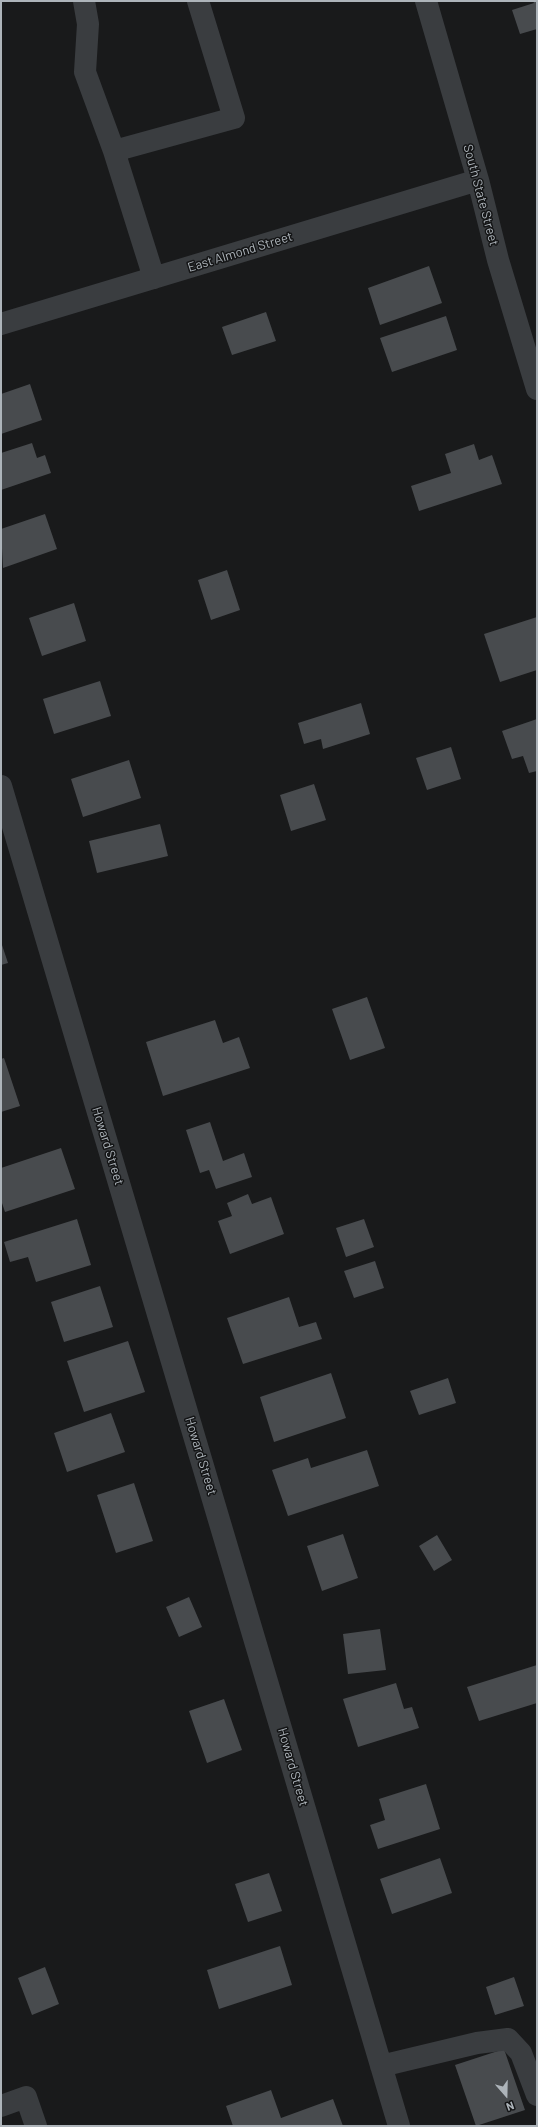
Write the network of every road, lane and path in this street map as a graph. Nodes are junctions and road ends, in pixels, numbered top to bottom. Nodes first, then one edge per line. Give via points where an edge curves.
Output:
1 (84, 1) edge
2 (198, 1) edge
3 (426, 1) edge
4 (114, 151) junction
5 (478, 180) junction
6 (154, 278) junction
7 (1, 324) edge
8 (537, 389) edge
9 (1, 786) edge
10 (381, 2066) junction
11 (537, 2094) edge
12 (1, 2106) edge
13 (36, 2126) edge
14 (399, 2126) edge

1 - 4 street via 88,24 85,72
2 - 4 street via 234,118
3 - 5 street, South State Street
4 - 6 street
5 - 6 street, East Almond Street
5 - 8 street, South State Street via 498,260
6 - 7 street, East Almond Street
9 - 10 street, Howard Street
10 - 11 street via 478,2042 508,2039 521,2053
10 - 14 street, Howard Street
12 - 13 street via 26,2097

